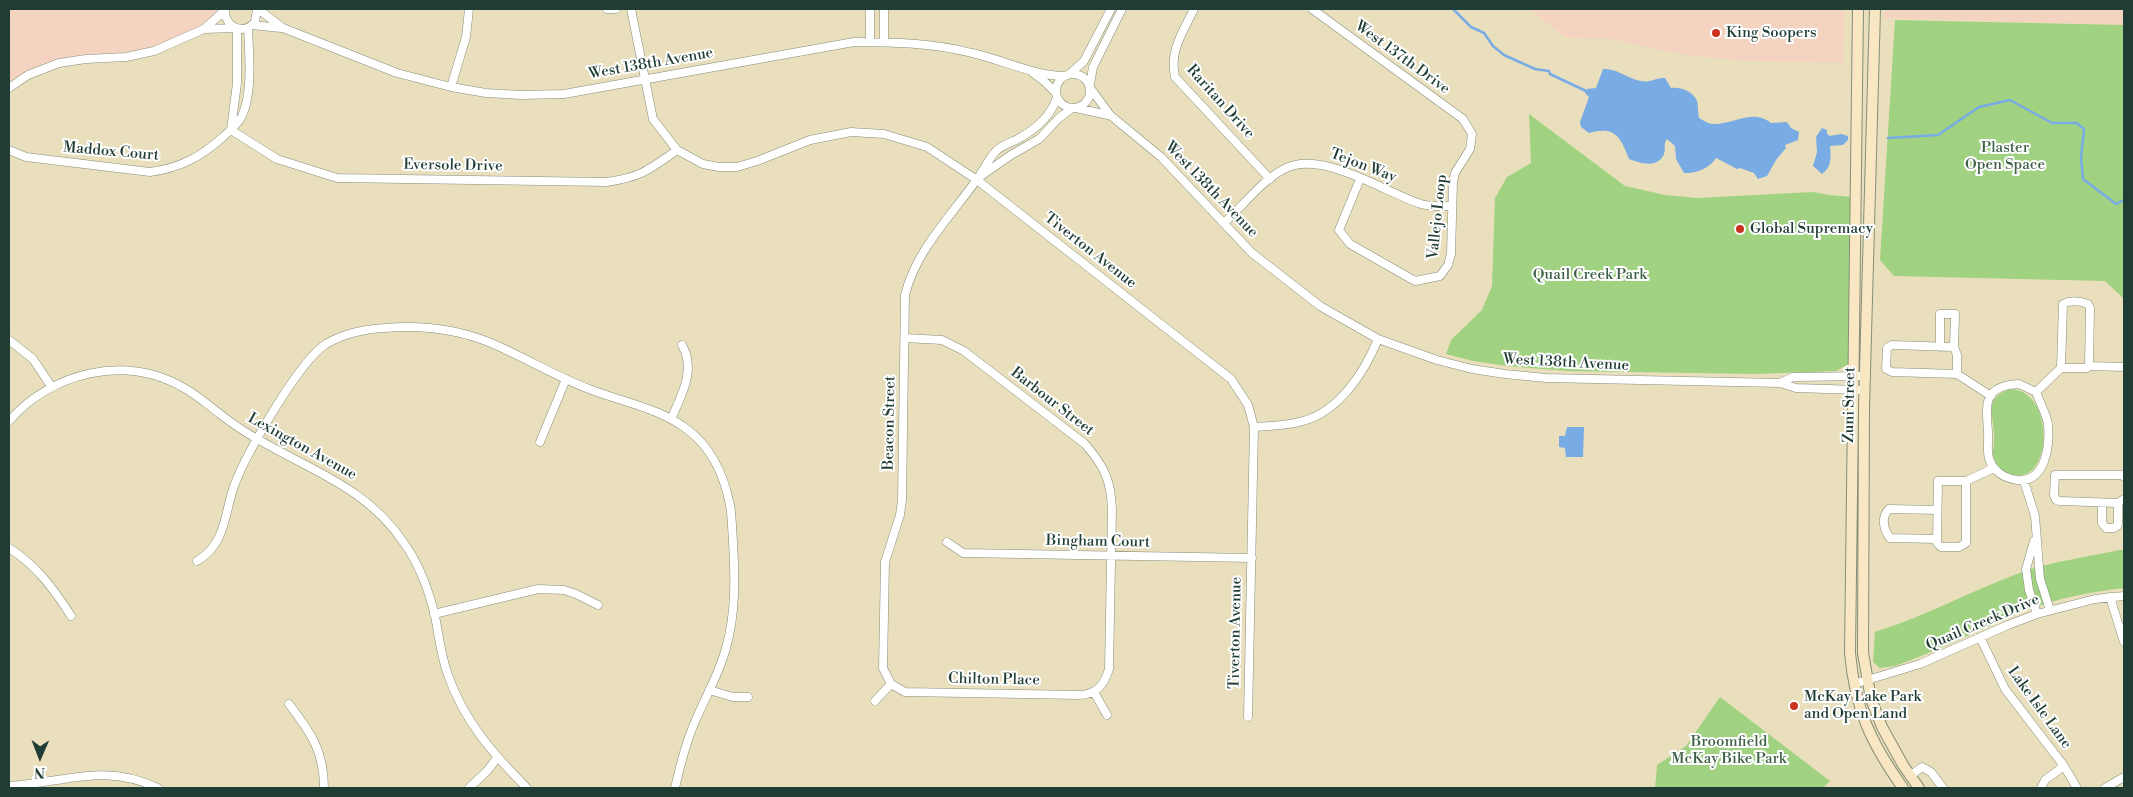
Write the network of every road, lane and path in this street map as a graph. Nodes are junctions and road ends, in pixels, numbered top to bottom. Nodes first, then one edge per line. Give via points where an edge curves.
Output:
1 (225, 9) edge
2 (258, 9) edge
3 (469, 9) edge
4 (607, 9) edge
5 (616, 9) edge
6 (631, 9) edge
7 (870, 9) edge
8 (884, 9) edge
9 (1111, 9) edge
10 (1122, 9) edge
11 (1194, 9) edge
12 (1312, 9) edge
13 (1858, 9) edge
14 (1875, 9) edge
15 (250, 27) junction
16 (236, 28) junction
17 (284, 28) junction
18 (204, 29) junction
19 (870, 42) junction
20 (884, 42) junction
21 (1029, 71) junction
22 (1068, 74) junction
23 (645, 80) junction
24 (451, 87) junction
25 (1090, 87) junction
26 (9, 88) edge
27 (1056, 95) junction
28 (1074, 108) junction
29 (1110, 115) junction
30 (231, 130) junction
31 (1472, 134) joint
32 (9, 150) edge
33 (677, 150) junction
34 (1270, 179) junction
35 (1360, 179) junction
36 (977, 180) junction
37 (1452, 206) junction
38 (1224, 223) junction
39 (905, 338) junction
40 (1378, 338) junction
41 (9, 340) edge
42 (682, 345) dead end
43 (1940, 347) junction
44 (1954, 347) junction
45 (2089, 366) junction
46 (2124, 367) edge
47 (2061, 368) junction
48 (1958, 374) junction
49 (1853, 376) junction
50 (1866, 376) junction
51 (566, 380) junction
52 (1780, 383) junction
53 (51, 386) junction
54 (1853, 390) junction
55 (1865, 390) junction
56 (2036, 392) junction
57 (1991, 396) junction
58 (671, 419) junction
59 (9, 421) edge
60 (1254, 427) junction
61 (258, 439) junction
62 (540, 442) dead end
63 (1994, 468) junction
64 (2124, 477) edge
65 (1966, 481) junction
66 (2024, 481) junction
67 (2121, 501) edge
68 (2102, 503) junction
69 (1937, 510) junction
70 (2035, 537) junction
71 (1937, 539) junction
72 (947, 542) dead end
73 (9, 548) edge
74 (1111, 555) junction
75 (1252, 558) junction
76 (197, 561) dead end
77 (2124, 596) edge
78 (2110, 597) junction
79 (598, 605) dead end
80 (2050, 610) junction
81 (434, 614) junction
82 (2037, 614) junction
83 (71, 616) dead end
84 (1980, 637) junction
85 (2124, 642) edge
86 (1867, 680) junction
87 (891, 684) junction
88 (1854, 684) junction
89 (709, 690) junction
90 (1094, 692) junction
91 (748, 698) dead end
92 (875, 701) dead end
93 (289, 704) dead end
94 (1107, 715) dead end
95 (1248, 717) dead end
96 (497, 758) junction
97 (2064, 766) junction
98 (1910, 776) junction
99 (2124, 777) edge
100 (9, 786) edge
101 (158, 788) edge
102 (324, 788) edge
103 (469, 788) edge
104 (527, 788) edge
105 (675, 788) edge
106 (1903, 788) edge
107 (1919, 788) edge
108 (1943, 788) edge
109 (2041, 788) edge
110 (2077, 788) edge
111 (2105, 788) edge

1 - 16 street via 228,23
1 - 18 street
2 - 15 street, Maddox Court
2 - 17 street, West 138th Avenue
3 - 24 street via 466,37
4 - 5 street
6 - 23 street, Tiverton Avenue
7 - 19 street
8 - 20 street
9 - 22 street via 1084,60
10 - 25 street via 1093,67
11 - 34 street, Raritan Drive via 1174,50 1172,64 1175,77
12 - 31 street, West 137th Drive via 1463,120
13 - 49 main road, Zuni Street
14 - 50 main road, Zuni Street
15 - 16 street, West 138th Avenue
15 - 17 street, West 138th Avenue
15 - 30 street, Maddox Court via 249,84 243,114
16 - 18 street
16 - 30 street via 238,84
17 - 24 street, West 138th Avenue via 397,73
18 - 26 street via 154,51 59,63 28,75
19 - 20 street, West 138th Avenue
19 - 23 street, West 138th Avenue via 825,46
20 - 21 street, West 138th Avenue via 970,52
21 - 22 street, West 138th Avenue
21 - 27 street, West 138th Avenue
22 - 25 street via 1082,76
22 - 27 street via 1057,83
23 - 24 street, West 138th Avenue via 564,94 486,93
23 - 33 street, Tiverton Avenue via 653,119
25 - 28 street via 1085,103
25 - 29 street, West 138th Avenue
27 - 28 street via 1063,105
27 - 36 street, Beacon Street via 1051,111 1028,134 998,149
28 - 29 street, West 138th Avenue
28 - 36 street, Beacon Street via 1039,139
29 - 38 street, West 138th Avenue via 1161,157
30 - 32 street, Maddox Court via 187,163 169,170 150,172 26,157
30 - 33 street, Eversole Drive via 277,159 337,178 607,182 645,173
31 - 37 street, Vallejo Loop via 1470,149 1452,182
33 - 36 street, Tiverton Avenue via 703,164 737,167 810,140 850,132 875,133 927,147
34 - 35 street, Tejon Way via 1293,165 1311,162
34 - 38 street, Tejon Way
35 - 37 street, Tejon Way via 1420,203
35 - 37 street, Vallejo Loop via 1339,230 1350,244 1415,281 1440,276 1448,266
36 - 39 street, Beacon Street via 922,253 910,275
36 - 60 street, Tiverton Avenue via 1231,379 1248,406
38 - 40 street, West 138th Avenue via 1252,253 1296,290
39 - 74 street, Barbour Street via 942,340 964,351 1084,444 1107,475 1111,490
39 - 87 street, Beacon Street via 902,500 885,562 883,668
40 - 52 street, West 138th Avenue via 1437,360 1505,374 1546,378
40 - 60 street via 1360,376 1345,394 1319,414 1304,421
41 - 53 street via 33,360
42 - 58 street via 689,366 684,390
43 - 44 street
43 - 44 street via 1940,314 1955,314
43 - 48 street via 1892,345 1887,348 1886,369 1892,372
44 - 48 street
45 - 46 street
45 - 47 street
45 - 47 street via 2090,308 2081,302 2068,302 2063,304
47 - 56 street
48 - 57 street
49 - 50 street, West 138th Avenue
49 - 52 street, West 138th Avenue via 1793,377
49 - 54 main road, Zuni Street
50 - 55 main road, Zuni Street
51 - 58 street
51 - 61 street via 502,348 457,332 400,327 361,331 327,343 308,359
51 - 62 street
52 - 54 street, West 138th Avenue via 1796,388
53 - 59 street, Lexington Avenue
53 - 61 street, Lexington Avenue via 98,372 146,374 183,387
54 - 55 street, West 138th Avenue
54 - 88 main road, Zuni Street via 1850,646
55 - 86 main road, Zuni Street via 1863,653
56 - 57 street via 2019,384 2010,384 1995,390
56 - 66 street via 2048,425 2048,445 2041,468
57 - 63 street via 1986,414 1987,452
58 - 89 street via 696,437 713,458 725,482 731,509 734,564 732,624 722,662
60 - 75 street, Tiverton Avenue
61 - 76 street via 234,485 218,540 211,551
61 - 81 street, Lexington Avenue via 353,490 382,516 404,542 415,562
63 - 65 street
63 - 66 street via 2004,476
64 - 68 street via 2055,475 2056,500
65 - 69 street via 1938,481
65 - 71 street via 1966,543 1960,547 1941,547
66 - 70 street via 2035,516
67 - 68 street
67 - 68 street via 2118,524 2114,528 2106,528 2102,523
69 - 71 street
69 - 71 street via 1889,509 1884,519 1884,531 1890,538
70 - 80 street via 2040,579
70 - 82 street via 2026,570
72 - 74 street, Bingham Court via 963,553
73 - 83 street via 53,588
74 - 75 street, Bingham Court
74 - 90 street, Barbour Street via 1109,669 1105,681
75 - 95 street, Tiverton Avenue
77 - 78 street, Quail Creek Drive
78 - 80 street, Quail Creek Drive
78 - 85 street
79 - 81 street via 564,590 538,589
80 - 82 street, Quail Creek Drive
81 - 96 street, Lexington Avenue via 443,659 461,708
82 - 84 street, Quail Creek Drive
84 - 86 street, Quail Creek Drive via 1920,664
84 - 97 street, Lake Isle Lane via 2006,688
86 - 88 street, Quail Creek Drive
86 - 98 main road, Zuni Street via 1882,727
87 - 90 street, Chilton Place via 904,692 1080,695
87 - 92 street
88 - 106 main road, Zuni Street via 1868,731
89 - 91 street
89 - 105 street via 685,748
90 - 94 street
93 - 102 street via 316,744 324,772
96 - 103 street
96 - 104 street, Lexington Avenue
97 - 109 street, Lake Isle Lane via 2045,780
97 - 110 street, Lake Isle Lane
98 - 107 main road, Zuni Street
98 - 108 street via 1922,767 1932,772
99 - 111 street
100 - 101 street via 105,774 130,778

